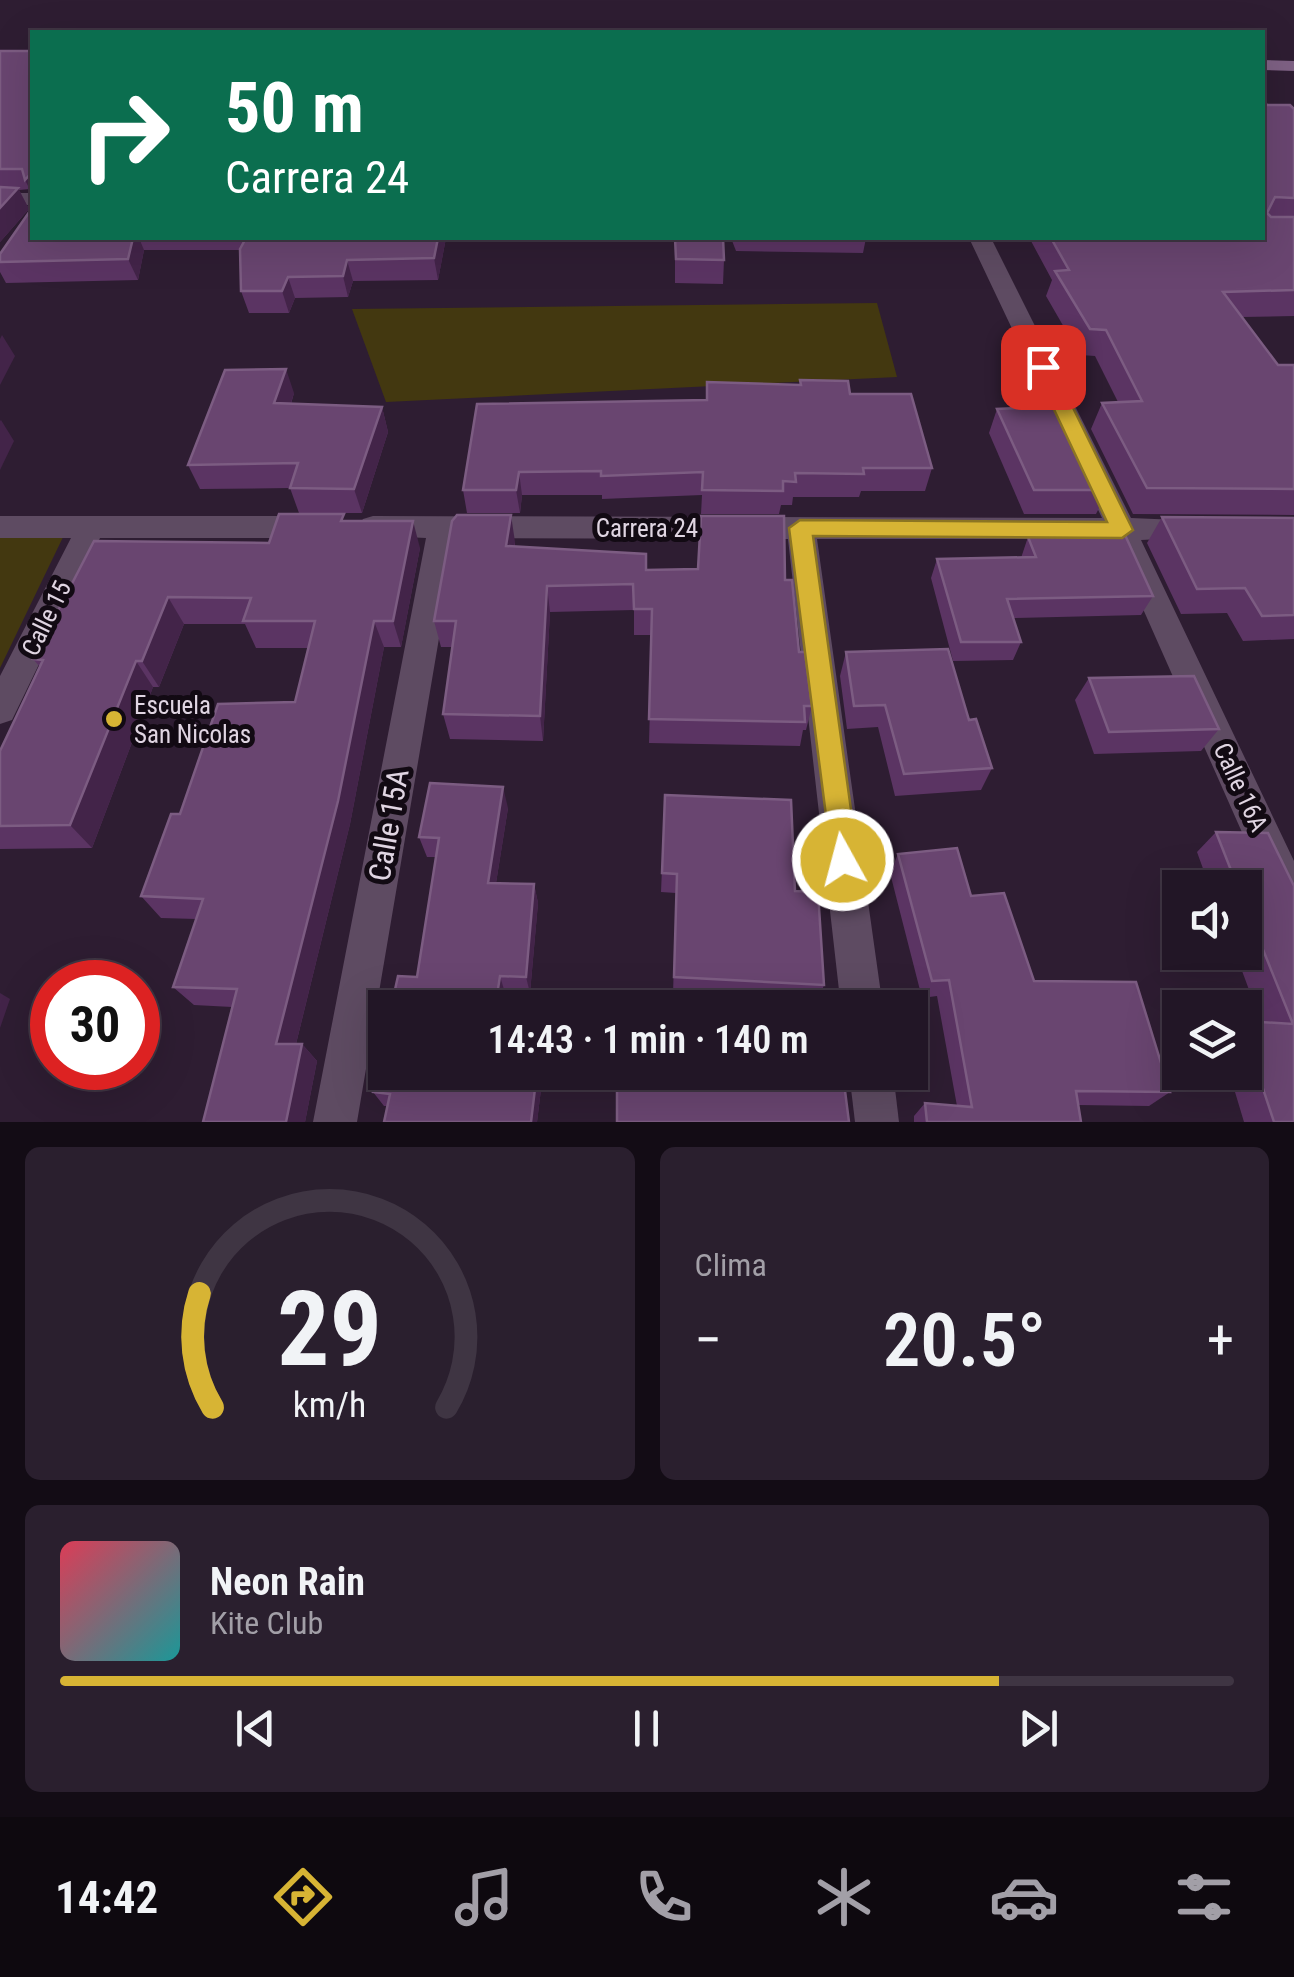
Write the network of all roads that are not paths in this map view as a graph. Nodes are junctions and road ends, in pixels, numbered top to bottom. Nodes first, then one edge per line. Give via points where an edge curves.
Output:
1 (1265, 65) edge
2 (1294, 66) edge
3 (0, 198) edge
4 (30, 199) edge
5 (981, 240) edge
6 (0, 527) edge
7 (91, 527) junction
8 (443, 528) junction
9 (800, 528) junction
10 (1122, 530) junction
11 (1218, 530) edge
12 (0, 710) edge
13 (1294, 904) edge
14 (860, 990) edge
15 (873, 1090) edge
16 (334, 1122) edge
17 (877, 1122) edge

1 - 2 street
3 - 4 street
5 - 10 street, Calle 16A
6 - 7 street, Carrera 24
7 - 8 street, Carrera 24
7 - 12 street, Calle 15
8 - 9 street, Carrera 24
8 - 16 street, Calle 15A
9 - 10 street, Carrera 24
9 - 14 street
10 - 11 street, Carrera 24
10 - 13 street, Calle 16A
15 - 17 street

